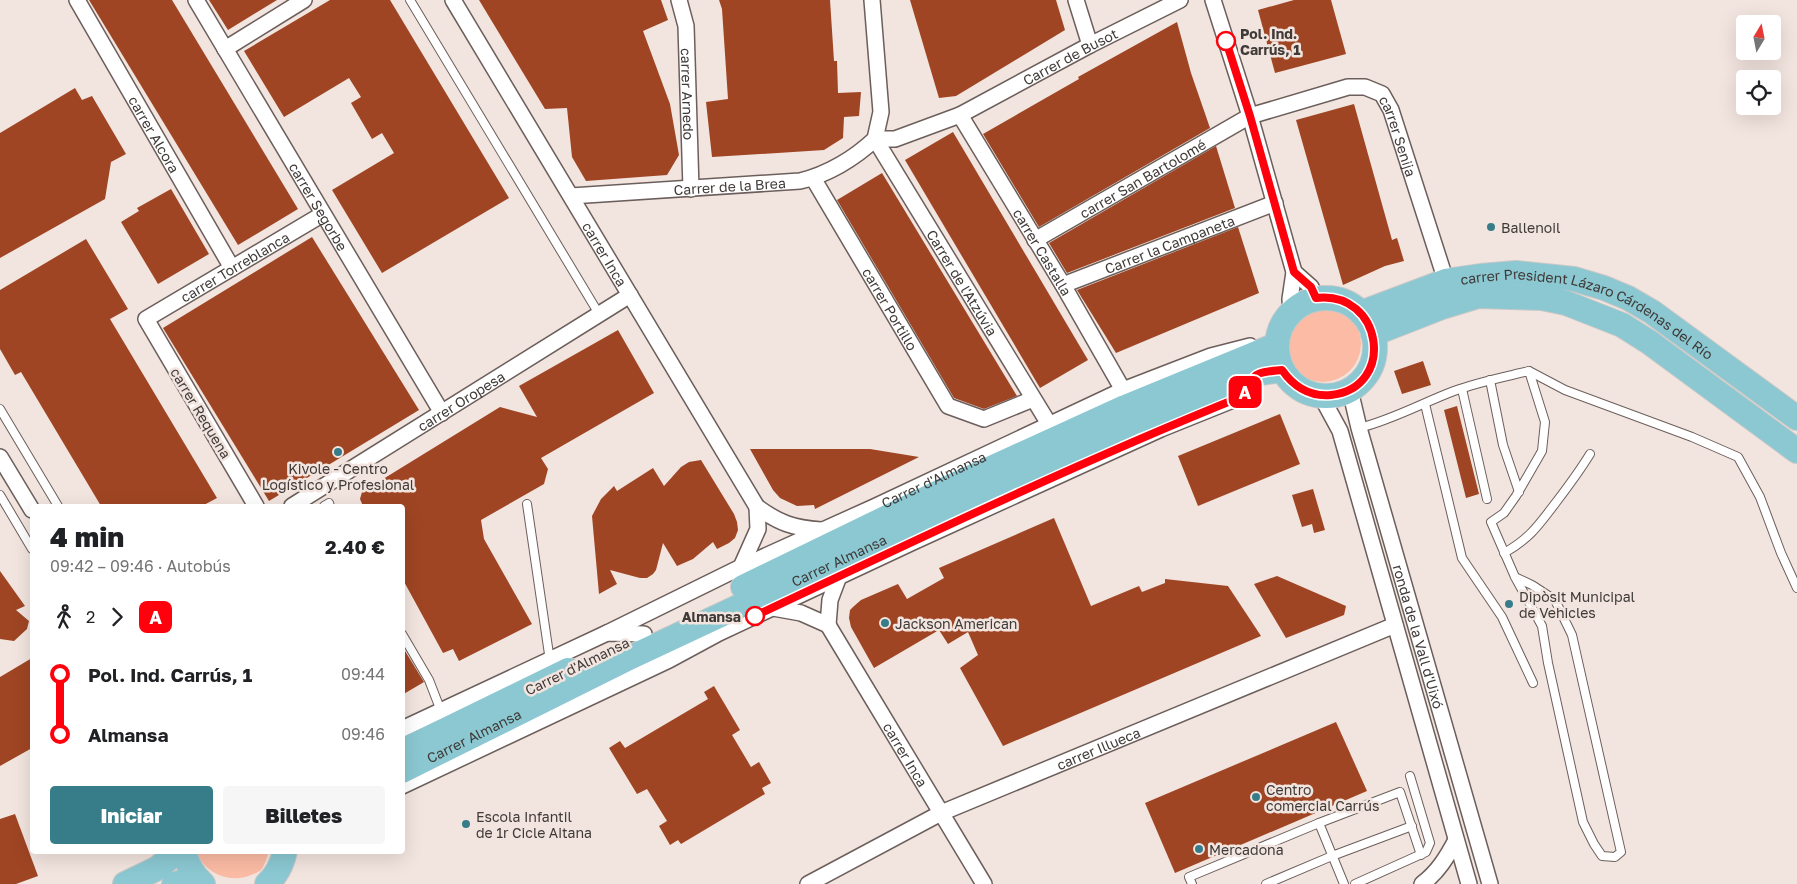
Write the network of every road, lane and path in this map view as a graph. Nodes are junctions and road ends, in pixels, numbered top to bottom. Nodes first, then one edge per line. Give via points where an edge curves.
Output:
1 (76, 0) edge
2 (196, 0) edge
3 (304, 0) edge
4 (410, 0) edge
5 (453, 0) edge
6 (679, 0) edge
7 (872, 0) edge
8 (1076, 0) edge
9 (1180, 0) edge
10 (1213, 0) edge
11 (1090, 45) junction
12 (225, 49) junction
13 (960, 115) junction
14 (1250, 116) junction
15 (875, 139) junction
16 (813, 178) junction
17 (691, 189) junction
18 (571, 196) junction
19 (1275, 203) junction
20 (323, 214) junction
21 (1035, 240) junction
22 (232, 268) junction
23 (1294, 272) junction
24 (1446, 280) junction
25 (1063, 285) junction
26 (630, 295) junction
27 (1316, 298) junction
28 (1291, 312) junction
29 (1361, 313) junction
30 (599, 314) junction
31 (146, 319) joint
32 (1373, 334) junction
33 (1272, 347) junction
34 (1282, 370) junction
35 (1529, 371) junction
36 (1253, 377) junction
37 (1490, 380) junction
38 (1462, 389) junction
39 (1123, 390) junction
40 (1350, 390) junction
41 (1322, 396) junction
42 (1033, 399) junction
43 (1425, 404) junction
44 (0, 409) edge
45 (442, 412) junction
46 (1797, 418) edge
47 (1049, 424) junction
48 (1359, 428) junction
49 (1797, 451) edge
50 (1590, 454) dead end
51 (0, 456) edge
52 (1519, 492) junction
53 (0, 495) edge
54 (1487, 499) dead end
55 (57, 504) edge
56 (255, 504) edge
57 (295, 504) edge
58 (527, 504) dead end
59 (30, 507) edge
60 (757, 507) junction
61 (822, 530) junction
62 (30, 546) edge
63 (1504, 553) junction
64 (741, 566) junction
65 (839, 576) junction
66 (1515, 577) junction
67 (1797, 588) edge
68 (773, 608) junction
69 (828, 625) junction
70 (1395, 625) junction
71 (606, 633) junction
72 (644, 634) junction
73 (405, 639) edge
74 (625, 660) junction
75 (669, 660) junction
76 (550, 661) junction
77 (1533, 684) dead end
78 (441, 712) junction
79 (405, 728) edge
80 (405, 750) edge
81 (405, 770) edge
82 (1410, 776) dead end
83 (405, 785) edge
84 (941, 813) junction
85 (1320, 823) junction
86 (1412, 826) junction
87 (1456, 840) junction
88 (174, 854) edge
89 (185, 854) edge
90 (284, 854) edge
91 (1421, 855) junction
92 (1332, 856) junction
93 (201, 882) edge
94 (125, 884) edge
95 (174, 884) edge
96 (267, 884) edge
97 (808, 884) edge
98 (984, 884) edge
99 (1192, 884) edge
100 (1266, 884) edge
101 (1344, 884) edge
102 (1355, 884) edge
103 (1422, 884) edge
104 (1469, 884) edge
105 (1490, 884) edge

1 - 22 street, carrer Alcora
2 - 12 street, carrer Segorbe
3 - 12 street
4 - 30 lane
5 - 18 street, carrer Inca
6 - 17 street, carrer Arnedo via 686,26
7 - 15 street via 881,112
8 - 11 street
9 - 11 street, Carrer de Busot
10 - 14 street
11 - 13 street, Carrer de Busot
12 - 20 street, carrer Segorbe
13 - 15 street via 895,139
13 - 21 street, carrer Castalla
14 - 19 street
14 - 21 street, carrer San Bartolomé
14 - 24 street, carrer Senija via 1348,87 1365,87 1382,94 1391,110
15 - 16 street, Carrer de la Brea via 846,161
15 - 42 street, Carrer de l'Atzúvia
16 - 17 street, Carrer de la Brea via 786,183
16 - 42 street, carrer Portillo via 948,406 984,419
17 - 18 street, Carrer de la Brea
18 - 26 street, carrer Inca
19 - 23 street
19 - 25 street, Carrer la Campaneta
20 - 22 street, carrer Torreblanca
20 - 45 street, carrer Segorbe
21 - 25 street, carrer Castalla
22 - 31 street, carrer Torreblanca
23 - 27 street via 1311,287
23 - 28 street
24 - 29 main road, carrer President Lázaro Cárdenas del Río
24 - 46 main road, carrer President Lázaro Cárdenas del Río via 1516,273 1574,279 1604,288 1652,312
25 - 39 street, carrer Castalla
26 - 30 street, carrer Oropesa
26 - 60 street, carrer Inca
27 - 28 main road
27 - 29 main road via 1345,302
28 - 33 main road
29 - 32 main road
30 - 45 street, carrer Oropesa
31 - 56 street, carrer Requena
32 - 40 main road via 1375,350 1372,362 1367,374
32 - 49 main road, carrer President Lázaro Cárdenas del Río via 1478,296 1542,298 1566,303 1622,325 1649,342
33 - 34 main road
33 - 39 street, Carrer d'Almansa via 1248,346 1211,356
33 - 72 main road, Carrer d'Almansa via 1125,407 943,490
34 - 36 main road, Carrer Almansa
34 - 41 main road via 1297,387
35 - 37 lane
35 - 52 lane via 1545,422 1542,451
35 - 67 lane via 1565,390 1738,457 1760,497
36 - 65 street, Carrer d'Almansa via 1243,396 1044,481
36 - 74 main road, Carrer Almansa via 1132,423
37 - 38 lane
37 - 52 lane via 1503,445
38 - 43 lane
38 - 54 lane
39 - 47 street, Carrer d'Almansa
40 - 41 main road
40 - 48 street, ronda de la Vall d'Uixó
41 - 70 street, ronda de la Vall d'Uixó via 1340,431
42 - 47 street, Carrer de l'Atzúvia
43 - 48 lane
43 - 77 lane via 1462,558 1502,617
44 - 55 lane
45 - 57 street, carrer Oropesa
47 - 61 street, Carrer d'Almansa
48 - 105 street, ronda de la Vall d'Uixó
50 - 63 lane via 1545,518 1523,541
51 - 59 street
52 - 63 lane via 1504,512 1491,522
53 - 62 lane
58 - 76 lane
60 - 61 street via 775,520 803,529
60 - 64 street via 758,529
61 - 64 street, Carrer d'Almansa
63 - 66 lane
64 - 71 street, Carrer d'Almansa
65 - 68 street, Carrer d'Almansa
65 - 69 street via 830,600
66 - 66 lane via 1555,600 1572,635 1621,852 1615,857 1602,856 1583,822 1542,626
68 - 69 street via 801,613
68 - 75 street, Carrer d'Almansa
69 - 84 street, carrer Inca
70 - 84 street, carrer Illueca
70 - 87 street, ronda de la Vall d'Uixó
71 - 72 street, Carrer d'Almansa
71 - 76 street, Carrer d'Almansa
72 - 80 main road, Carrer d'Almansa
73 - 78 lane via 432,686
74 - 75 street, Carrer d'Almansa
74 - 81 main road, Carrer Almansa
75 - 83 street, Carrer d'Almansa
76 - 78 street, Carrer d'Almansa
78 - 79 street, Carrer d'Almansa
82 - 91 lane via 1430,843
84 - 97 street, carrer Illueca
84 - 98 street, carrer Inca
85 - 86 lane via 1400,792
85 - 92 lane
85 - 99 lane via 1189,877
86 - 91 lane
86 - 92 lane
87 - 103 street via 1447,858
87 - 104 street, ronda de la Vall d'Uixó
88 - 94 main road via 158,868
89 - 93 main road via 193,874
90 - 96 main road via 276,875
91 - 102 lane
92 - 100 lane
92 - 101 lane
93 - 95 main road

